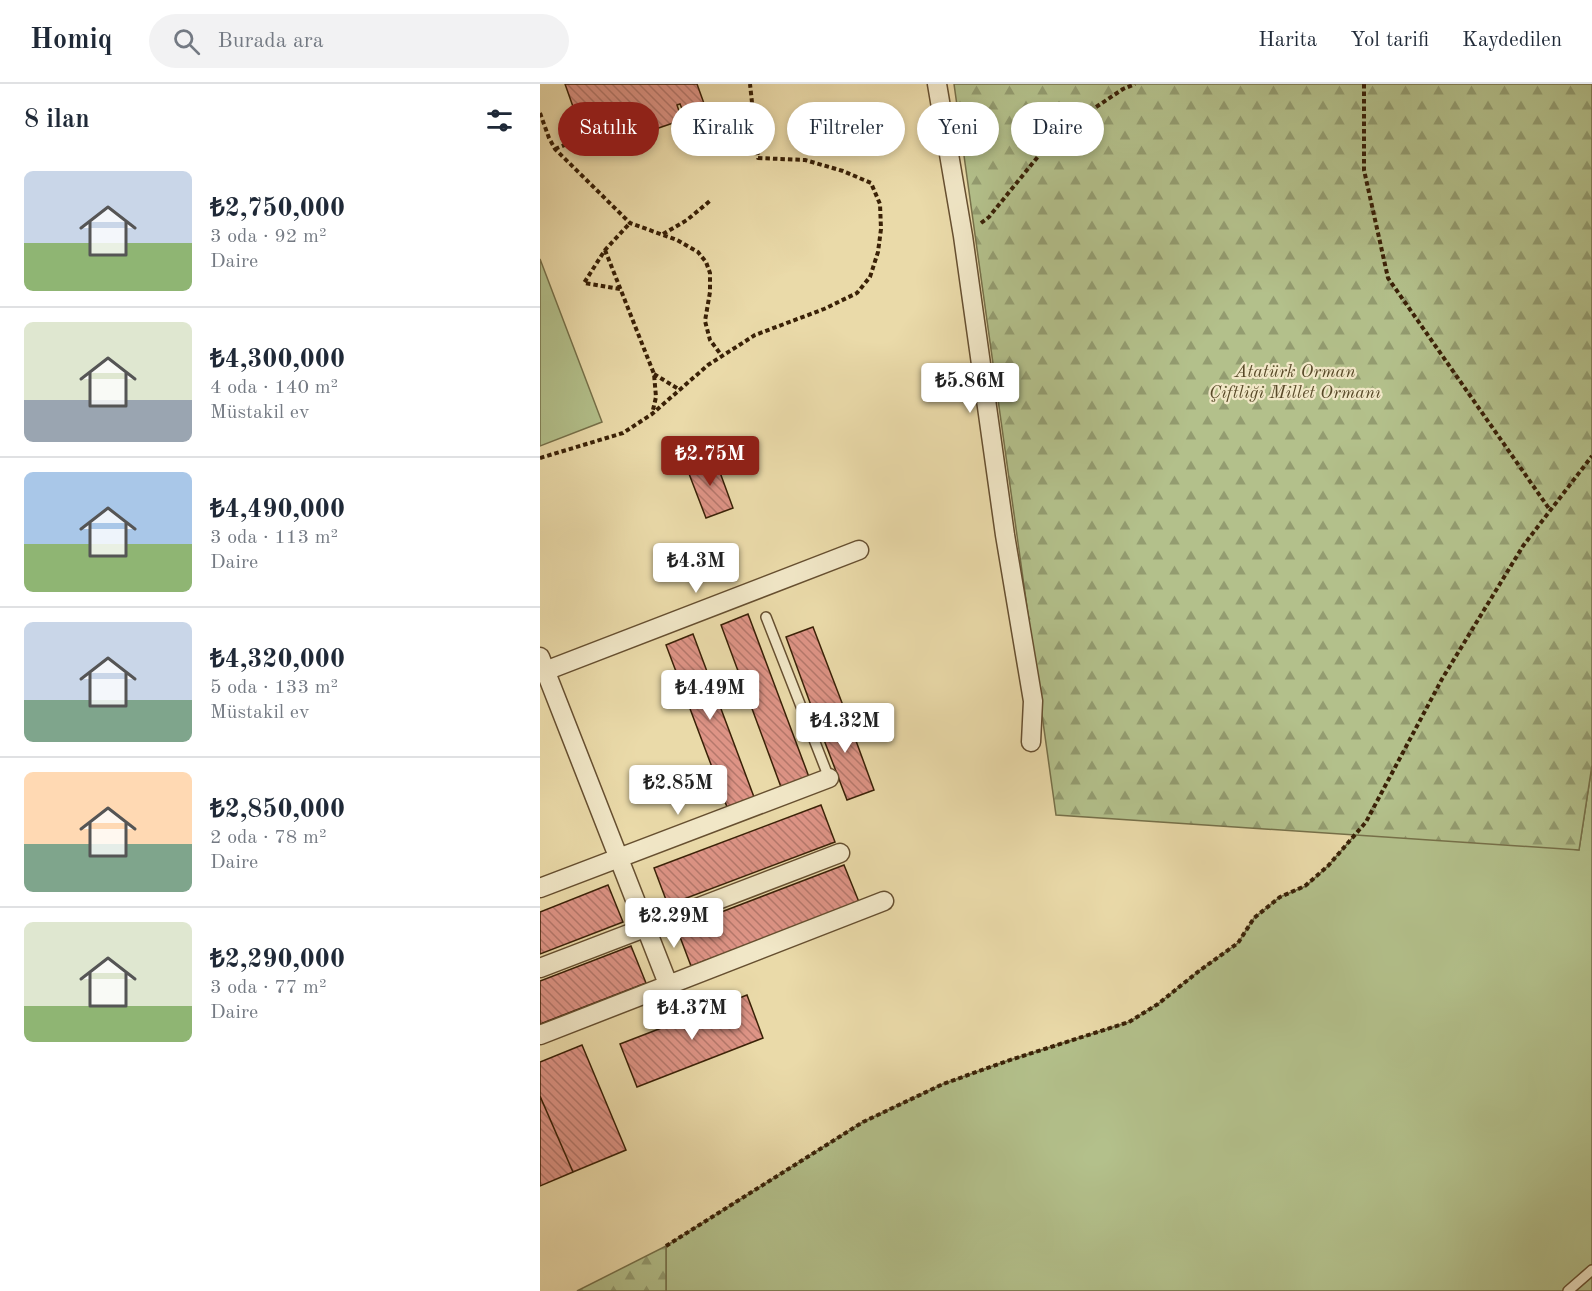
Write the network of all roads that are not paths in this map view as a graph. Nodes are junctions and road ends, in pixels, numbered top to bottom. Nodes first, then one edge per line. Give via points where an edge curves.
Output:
1 (937, 84) edge
2 (859, 550) dead end
3 (766, 617) dead end
4 (542, 667) edge
5 (1031, 742) dead end
6 (829, 778) joint
7 (840, 853) dead end
8 (620, 857) junction
9 (540, 888) edge
10 (884, 901) dead end
11 (646, 928) junction
12 (540, 968) edge
13 (668, 984) junction
14 (540, 1035) edge
15 (1592, 1270) edge
16 (1568, 1291) edge

1 - 5 street via 1033,701
2 - 4 street
3 - 6 lane
4 - 8 street
6 - 8 street
7 - 11 street
8 - 9 street
8 - 11 street
10 - 13 street
11 - 12 street
11 - 13 street
13 - 14 street
15 - 16 lane

